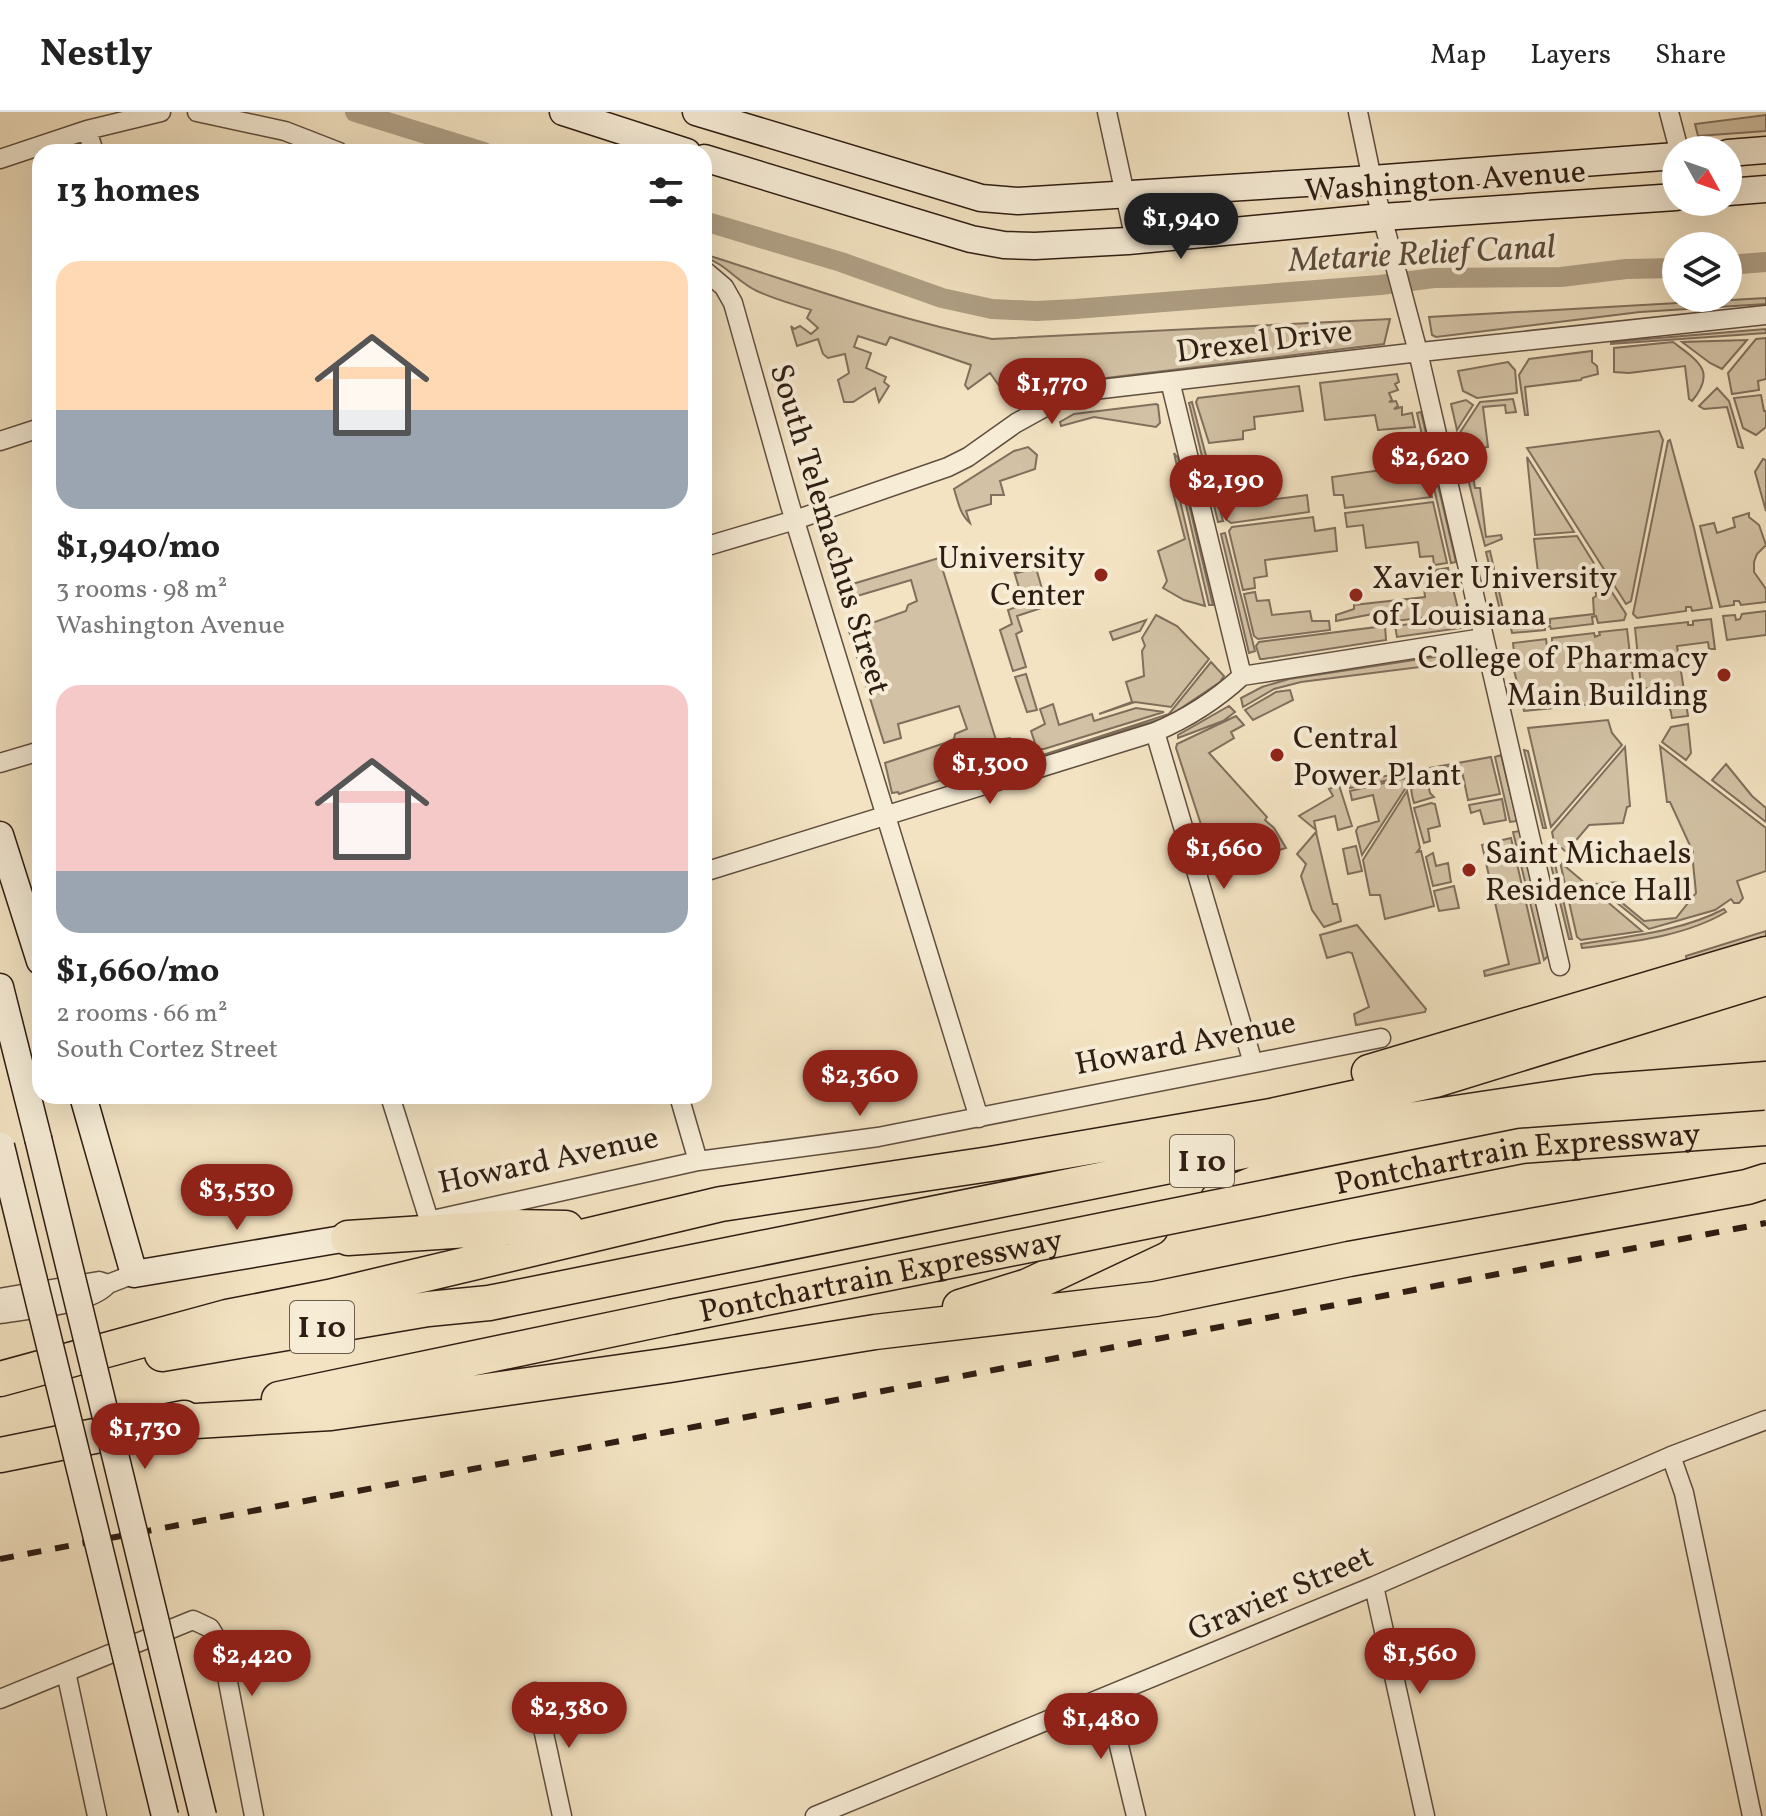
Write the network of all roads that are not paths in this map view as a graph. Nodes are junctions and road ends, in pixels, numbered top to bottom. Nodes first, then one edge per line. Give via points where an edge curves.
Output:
1 (161, 112) edge
2 (197, 112) edge
3 (563, 112) edge
4 (696, 112) edge
5 (1107, 112) edge
6 (1358, 112) edge
7 (1669, 112) edge
8 (87, 130) junction
9 (1675, 136) edge
10 (45, 144) edge
11 (91, 144) edge
12 (318, 144) edge
13 (662, 144) edge
14 (32, 148) edge
15 (822, 150) junction
16 (1766, 150) edge
17 (1742, 152) edge
18 (1662, 157) edge
19 (0, 159) edge
20 (712, 161) edge
21 (1372, 179) junction
22 (1766, 189) edge
23 (809, 191) junction
24 (1742, 191) edge
25 (1125, 194) junction
26 (1662, 198) edge
27 (1382, 217) junction
28 (1135, 240) junction
29 (712, 277) edge
30 (1766, 315) edge
31 (1418, 352) junction
32 (1170, 381) junction
33 (32, 431) edge
34 (0, 441) edge
35 (795, 520) junction
36 (712, 545) edge
37 (1483, 638) junction
38 (1242, 676) junction
39 (1155, 732) junction
40 (32, 753) edge
41 (0, 763) edge
42 (887, 816) junction
43 (0, 835) edge
44 (712, 870) edge
45 (32, 936) edge
46 (1766, 954) edge
47 (1560, 966) dead end
48 (1766, 978) edge
49 (0, 987) edge
50 (1381, 1038) dead end
51 (1253, 1063) junction
52 (1766, 1079) edge
53 (85, 1104) edge
54 (393, 1104) edge
55 (681, 1104) edge
56 (1766, 1105) edge
57 (979, 1118) junction
58 (1766, 1128) edge
59 (1166, 1133) junction
60 (0, 1145) edge
61 (698, 1161) junction
62 (1760, 1181) edge
63 (429, 1220) junction
64 (619, 1228) junction
65 (348, 1238) junction
66 (134, 1274) junction
67 (108, 1284) junction
68 (0, 1298) edge
69 (0, 1314) edge
70 (875, 1332) junction
71 (0, 1380) edge
72 (1766, 1420) edge
73 (162, 1423) junction
74 (0, 1455) edge
75 (1671, 1456) junction
76 (1374, 1586) junction
77 (66, 1672) junction
78 (535, 1692) dead end
79 (1107, 1696) junction
80 (0, 1699) edge
81 (848, 1810) edge
82 (97, 1816) edge
83 (165, 1816) edge
84 (203, 1816) edge
85 (254, 1816) edge
86 (562, 1816) edge
87 (815, 1816) edge
88 (1136, 1816) edge
89 (1425, 1816) edge
90 (1752, 1816) edge

1 - 8 street
2 - 12 street via 285,131
3 - 13 street
4 - 15 street, Washington Avenue
5 - 25 street
6 - 21 street
7 - 9 street
8 - 10 street
8 - 11 street
14 - 19 street
15 - 23 street
15 - 25 street, Washington Avenue via 981,198 1018,201
16 - 17 street
18 - 21 street, Washington Avenue
20 - 23 street, Washington Avenue
21 - 25 street, Washington Avenue
21 - 27 street
22 - 24 street
23 - 28 street, Washington Avenue via 1004,245
25 - 28 street
26 - 27 street, Washington Avenue
27 - 28 street, Washington Avenue
27 - 31 street
29 - 35 street, South Telemachus Street via 733,303
30 - 31 street, Drexel Drive
31 - 32 street, Drexel Drive
31 - 37 street
32 - 35 street, Drexel Drive via 1063,397 948,467
32 - 38 street
33 - 34 street
35 - 36 street, Drexel Drive
35 - 42 street, South Telemachus Street
37 - 38 street
37 - 47 street
38 - 39 street via 1180,722
39 - 42 street
39 - 51 street
40 - 41 street
42 - 44 street
42 - 57 street, South Telemachus Street
43 - 45 street
46 - 59 highway via 1404,1063 1253,1101
48 - 59 highway via 1435,1080
49 - 84 street, bridge
50 - 51 street, Howard Avenue
51 - 57 street, Howard Avenue
52 - 71 highway, Pontchartrain Expressway / I 10 via 1595,1092 1363,1127 489,1303
53 - 66 street
54 - 63 street
55 - 61 street
56 - 70 highway via 1626,1115 1381,1150 1268,1178 1028,1286
57 - 61 street, Howard Avenue
58 - 73 highway, Pontchartrain Expressway / I 10, bridge via 1521,1146
59 - 64 highway via 721,1204
60 - 83 street, bridge
61 - 63 street, Howard Avenue
62 - 70 highway via 1155,1299
63 - 65 street, Howard Avenue
64 - 65 highway via 513,1227
64 - 71 highway via 227,1317
65 - 66 street, Howard Avenue
66 - 67 street, Howard Avenue
67 - 68 street, Howard Avenue via 99,1281
67 - 69 street, Howard Avenue via 79,1299
70 - 73 highway via 331,1413
72 - 75 street, Gravier Street
73 - 74 highway, Pontchartrain Expressway / I 10
75 - 76 street, Gravier Street
75 - 90 street via 1684,1493
76 - 79 street, Gravier Street
76 - 89 street
77 - 80 street
77 - 82 street
77 - 85 street via 193,1620 210,1628 221,1646
78 - 86 street
79 - 81 street, Gravier Street
79 - 88 street
81 - 87 street, Gravier Street

